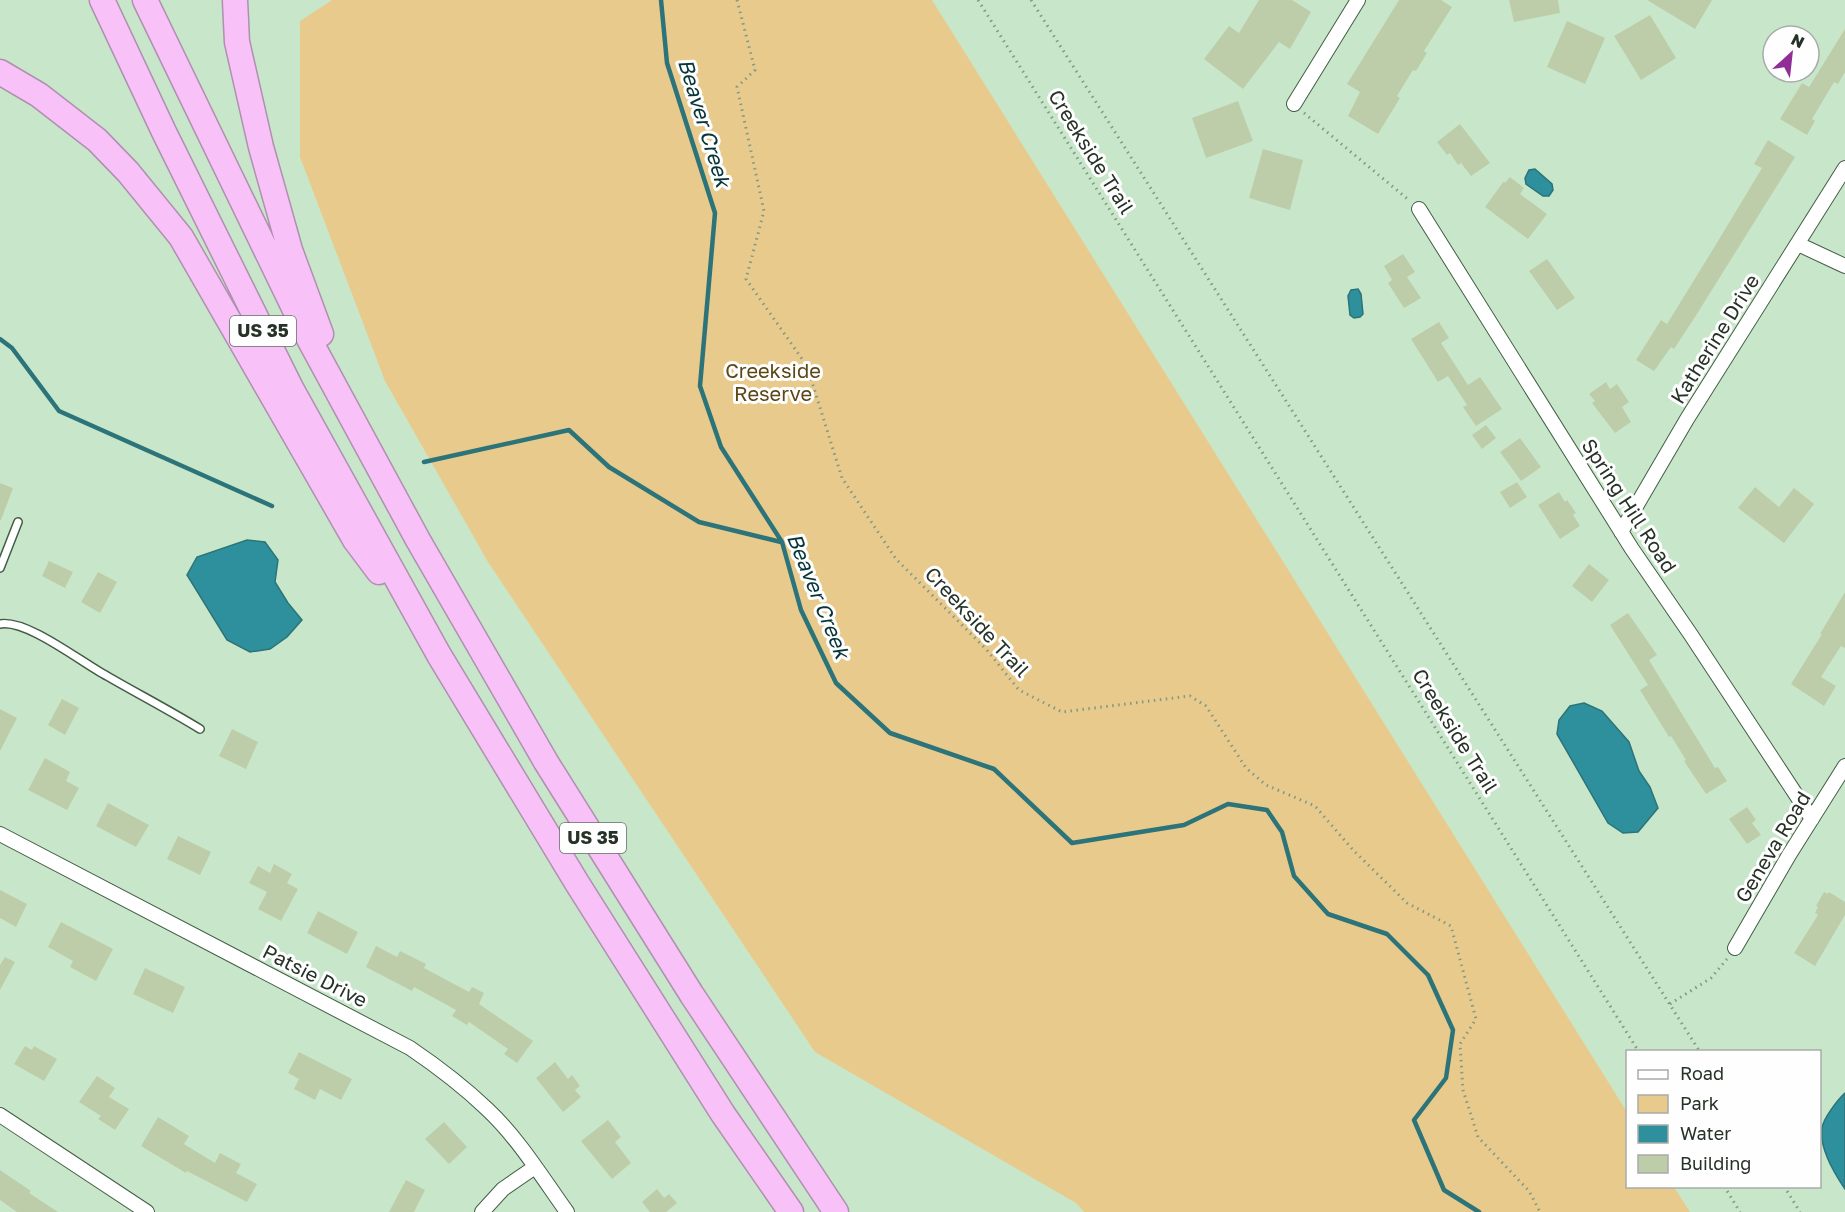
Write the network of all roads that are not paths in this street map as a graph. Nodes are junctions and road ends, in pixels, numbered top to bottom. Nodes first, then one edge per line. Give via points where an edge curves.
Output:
1 (102, 0) edge
2 (145, 0) edge
3 (235, 0) edge
4 (1358, 0) edge
5 (0, 72) edge
6 (1294, 104) road end
7 (1845, 168) edge
8 (1419, 209) road end
9 (1798, 244) junction
10 (1845, 266) edge
11 (370, 452) junction
12 (18, 522) dead end
13 (1621, 532) junction
14 (0, 568) edge
15 (0, 624) edge
16 (439, 655) junction
17 (200, 729) dead end
18 (1845, 766) edge
19 (1812, 819) junction
20 (0, 834) edge
21 (1736, 948) road end
22 (0, 1114) edge
23 (534, 1167) junction
24 (147, 1212) edge
25 (482, 1212) edge
26 (567, 1212) edge
27 (791, 1212) edge
28 (836, 1212) edge

1 - 16 highway, US 35 via 291,388
2 - 11 highway, US 35 via 309,339
3 - 11 highway via 237,42 290,250
4 - 6 street
5 - 16 highway via 39,95 97,140 181,237 355,540
7 - 9 street, Katherine Drive
8 - 13 street, Spring Hill Road
9 - 10 street
9 - 13 street, Katherine Drive
11 - 28 highway, US 35 via 546,762 692,996
12 - 14 lane
13 - 19 street, Spring Hill Road
15 - 17 lane via 19,626 68,651
16 - 27 highway, US 35 via 577,883
18 - 19 street, Geneva Road
19 - 21 street, Geneva Road
20 - 23 street, Patsie Drive via 410,1048 446,1072 488,1110
22 - 24 street
23 - 25 street via 503,1189
23 - 26 street, Patsie Drive

